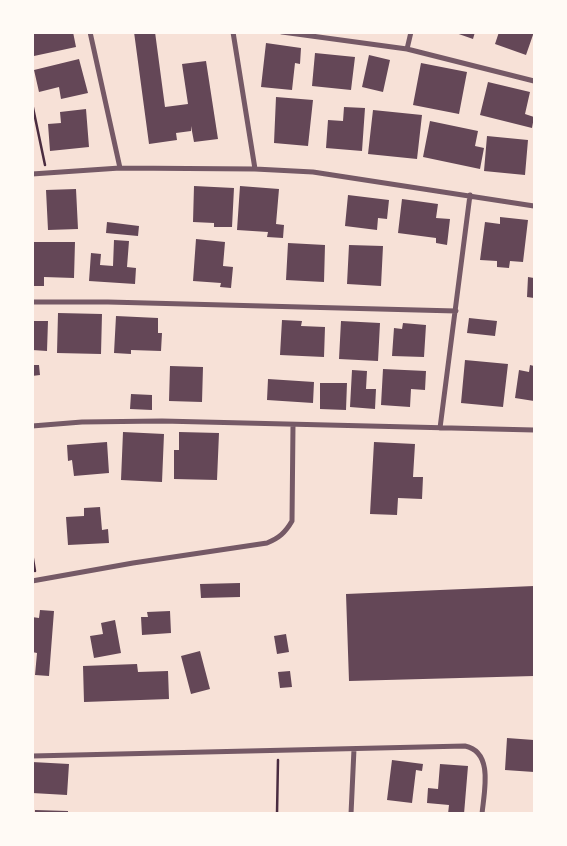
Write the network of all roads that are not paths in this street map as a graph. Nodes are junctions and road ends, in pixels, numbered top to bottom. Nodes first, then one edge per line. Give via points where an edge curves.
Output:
1 (90, 32) edge
2 (233, 32) edge
3 (282, 32) edge
4 (411, 32) edge
5 (407, 48) junction
6 (534, 81) edge
7 (120, 168) junction
8 (255, 169) junction
9 (32, 174) edge
10 (470, 195) junction
11 (534, 206) edge
12 (32, 302) edge
13 (456, 311) junction
14 (294, 425) junction
15 (32, 426) edge
16 (440, 428) junction
17 (534, 430) edge
18 (34, 580) edge
19 (354, 748) junction
20 (32, 756) edge
21 (351, 814) edge
22 (482, 814) edge

1 - 7 street
2 - 8 street
3 - 5 street
4 - 5 street
5 - 6 street
7 - 8 street
7 - 9 street
8 - 10 street via 313,172
10 - 11 street
10 - 13 street
12 - 13 street
13 - 16 street
14 - 15 street via 162,421
14 - 16 street
14 - 18 street via 292,521 279,538 267,543
16 - 17 street
19 - 20 street
19 - 21 street
19 - 22 street via 472,747 480,753 485,768

